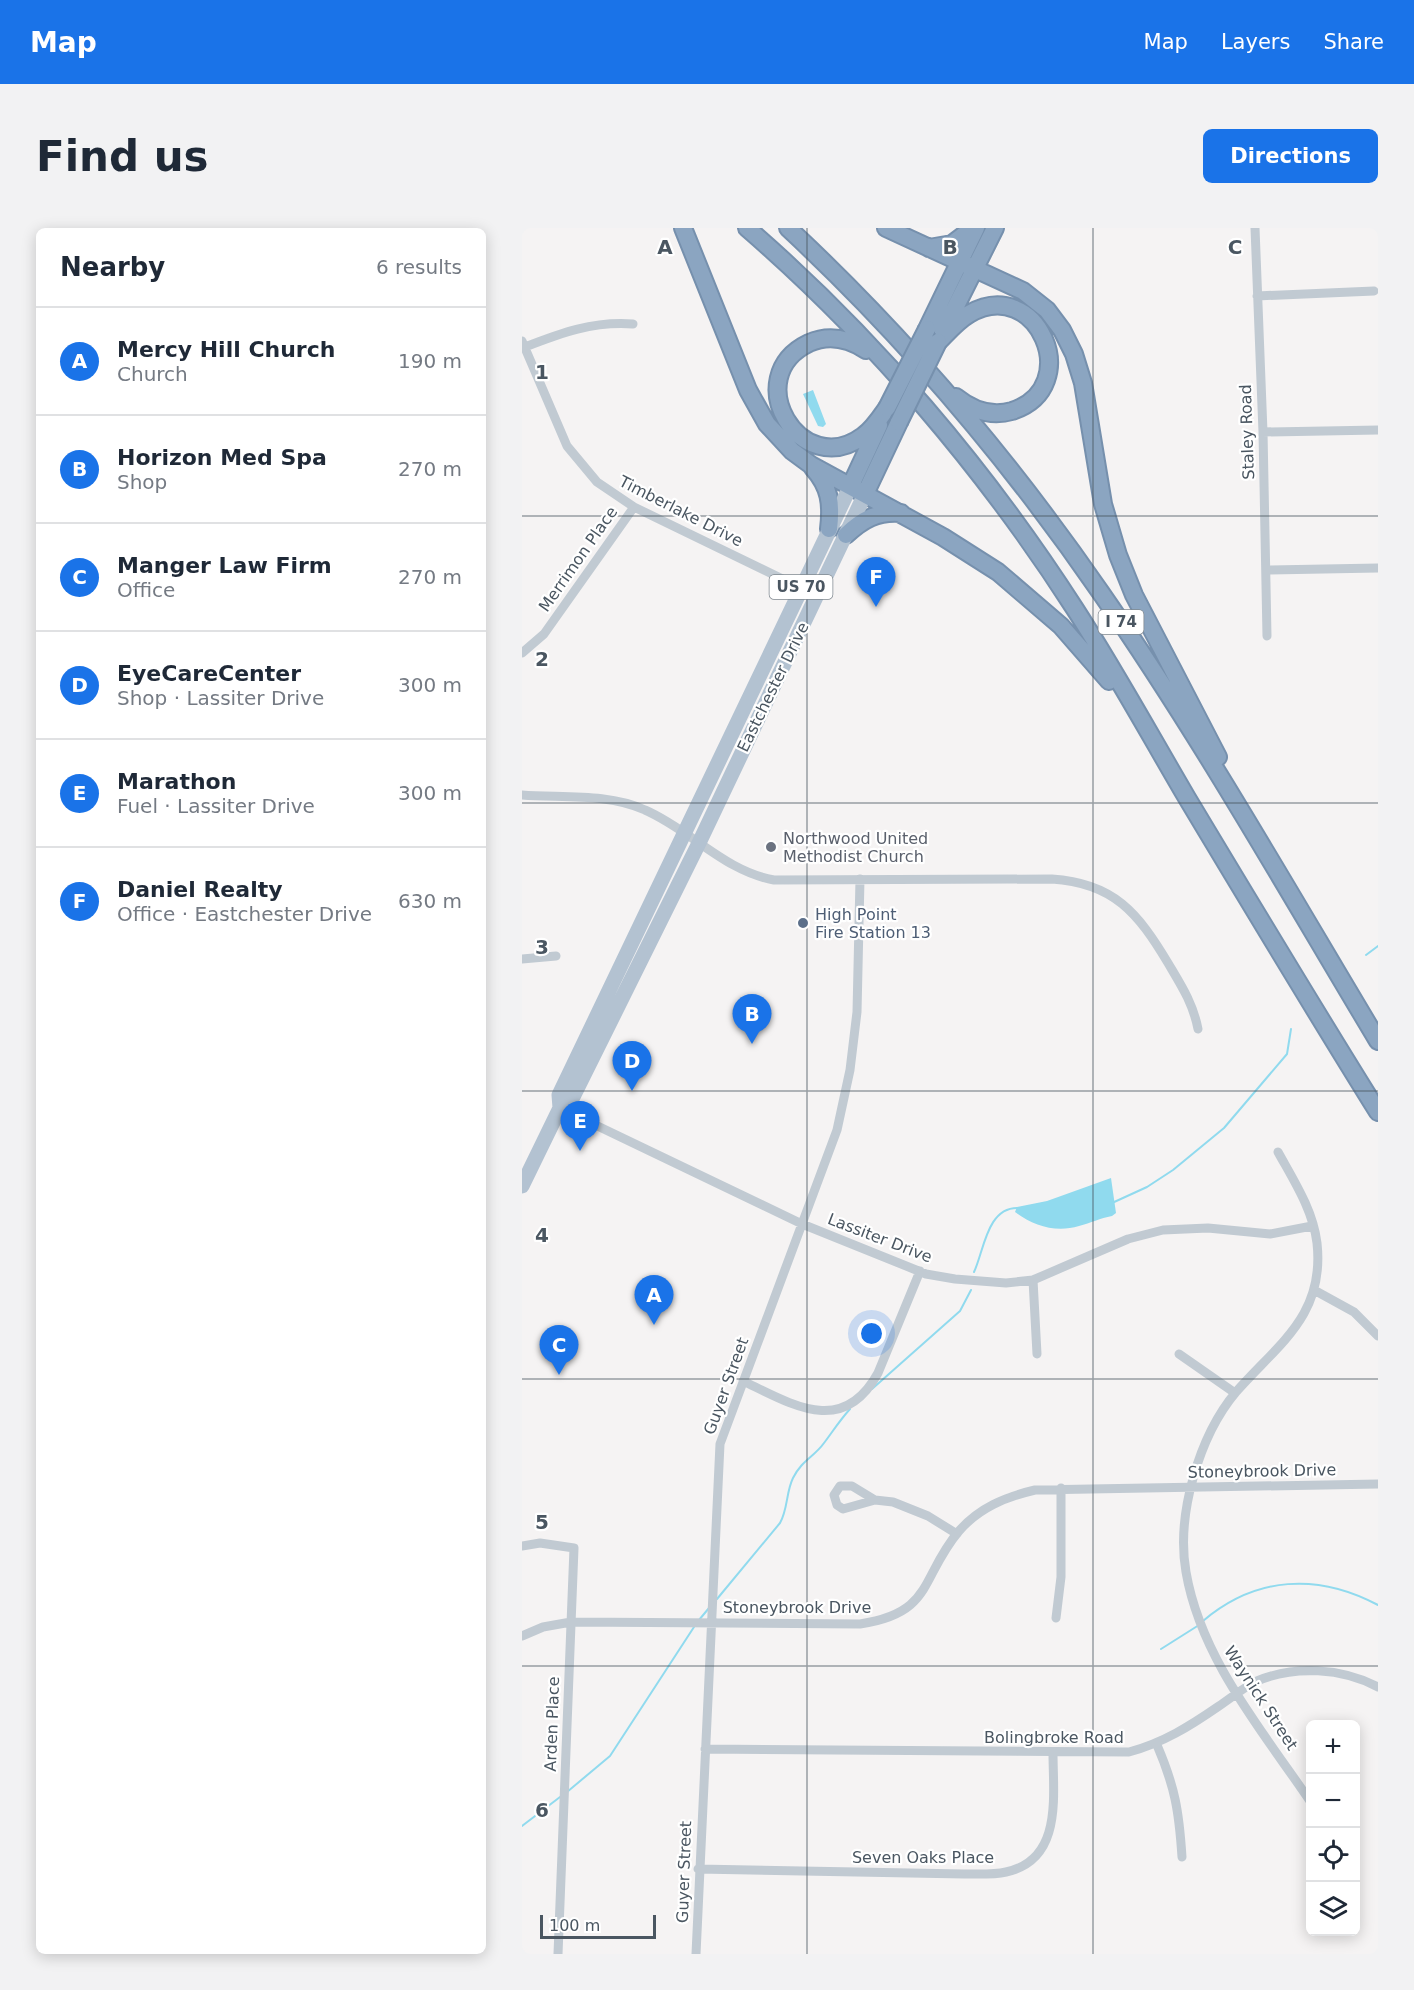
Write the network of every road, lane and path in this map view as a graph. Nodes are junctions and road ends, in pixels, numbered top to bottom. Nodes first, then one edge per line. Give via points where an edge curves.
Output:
1 (683, 228) edge
2 (747, 228) edge
3 (788, 228) edge
4 (886, 228) edge
5 (974, 228) edge
6 (995, 228) edge
7 (1255, 228) edge
8 (928, 248) junction
9 (967, 265) junction
10 (1374, 291) dead end
11 (1257, 296) junction
12 (633, 324) dead end
13 (933, 336) junction
14 (523, 344) edge
15 (882, 361) junction
16 (937, 381) junction
17 (887, 408) junction
18 (1378, 430) edge
19 (1263, 432) junction
20 (811, 465) junction
21 (858, 490) junction
22 (634, 507) junction
23 (901, 513) junction
24 (829, 529) junction
25 (846, 535) junction
26 (1378, 568) edge
27 (1266, 570) junction
28 (801, 588) junction
29 (1267, 636) dead end
30 (522, 653) edge
31 (1137, 714) junction
32 (522, 795) edge
33 (686, 833) junction
34 (699, 843) junction
35 (860, 879) junction
36 (1281, 880) junction
37 (556, 956) dead end
38 (522, 959) edge
39 (1197, 1029) dead end
40 (1378, 1041) edge
41 (560, 1108) junction
42 (1378, 1112) edge
43 (1278, 1152) dead end
44 (522, 1186) edge
45 (802, 1224) junction
46 (1312, 1226) junction
47 (920, 1271) junction
48 (1033, 1280) junction
49 (1314, 1290) junction
50 (1378, 1336) edge
51 (1037, 1354) dead end
52 (1179, 1354) dead end
53 (743, 1381) junction
54 (1235, 1393) junction
55 (1378, 1484) edge
56 (1191, 1486) junction
57 (1061, 1488) junction
58 (875, 1500) dead end
59 (957, 1534) junction
60 (522, 1546) edge
61 (1056, 1618) dead end
62 (571, 1622) junction
63 (710, 1622) junction
64 (522, 1636) edge
65 (1378, 1687) edge
66 (1237, 1693) junction
67 (1156, 1745) junction
68 (705, 1749) junction
69 (1053, 1753) junction
70 (1306, 1794) edge
71 (1182, 1857) dead end
72 (698, 1869) junction
73 (558, 1954) edge
74 (696, 1954) edge

1 - 20 highway via 754,403 776,435
2 - 15 highway, I 74
3 - 16 highway, I 74
4 - 8 highway
5 - 8 highway via 952,244
5 - 9 highway, Eastchester Drive / US 70
6 - 9 highway, Eastchester Drive / US 70
7 - 11 street, Staley Road
8 - 9 highway
9 - 13 highway, Eastchester Drive / US 70
9 - 36 highway via 1038,302 1069,342 1083,383 1103,504 1126,577
10 - 11 street
11 - 19 street, Staley Road
12 - 14 street via 585,326
13 - 16 highway via 969,314 990,306 1004,307 1035,323 1046,341 1049,363 1042,387 1032,399 1004,413 973,408
13 - 17 highway, Eastchester Drive / US 70, bridge
13 - 21 highway, Eastchester Drive / US 70, bridge via 899,422
14 - 22 street, Timberlake Drive via 576,459 597,482
15 - 17 highway via 845,340 814,341 787,361 778,385 778,402 795,432 809,442 825,446 846,445 861,438
15 - 31 highway, I 74 via 958,448 1018,527 1075,608
16 - 36 highway, I 74 via 1100,591
17 - 21 highway, Eastchester Drive / US 70
18 - 19 street
19 - 27 street, Staley Road
20 - 21 highway
20 - 24 highway via 830,496
21 - 23 highway
21 - 24 main road, Eastchester Drive / US 70
21 - 25 main road, Eastchester Drive / US 70
22 - 28 street, Timberlake Drive
22 - 30 street, Merrimon Place via 544,634
23 - 25 highway via 873,516
23 - 31 highway via 970,554 1032,599 1074,640
24 - 28 main road, Eastchester Drive / US 70
25 - 34 main road, Eastchester Drive / US 70
26 - 27 street
27 - 29 street, Staley Road
28 - 33 main road, Eastchester Drive / US 70
31 - 42 highway, I 74
32 - 33 street via 621,802 648,811
33 - 34 street
33 - 41 main road, Eastchester Drive / US 70 via 559,1095
34 - 35 street via 734,866 762,878
34 - 41 main road, Eastchester Drive / US 70 via 572,1101
35 - 39 street via 1052,879 1096,887 1133,911 1150,932 1191,1001
35 - 45 street, Guyer Street via 860,967 850,1070 835,1136
36 - 40 highway, I 74
37 - 38 street
41 - 44 main road, Eastchester Drive / US 70
41 - 45 street, Lassiter Drive
43 - 46 street, Waynick Street via 1306,1202
45 - 47 street, Lassiter Drive
45 - 53 street, Guyer Street
46 - 48 street, Lassiter Drive via 1270,1234 1208,1228 1163,1230 1128,1239
46 - 49 street, Waynick Street via 1318,1259
47 - 48 street, Lassiter Drive via 980,1283
47 - 53 street via 878,1372 854,1402 833,1410 809,1410
48 - 51 street
49 - 50 street via 1354,1312
49 - 54 street, Waynick Street via 1311,1303 1292,1335
52 - 54 street
53 - 63 street, Guyer Street via 720,1444
54 - 56 street, Waynick Street via 1204,1446
55 - 56 street, Stoneybrook Drive
56 - 57 street, Stoneybrook Drive
56 - 66 street, Waynick Street via 1185,1569 1208,1641
57 - 59 street, Stoneybrook Drive via 1012,1495 989,1506
57 - 61 street via 1061,1577
58 - 59 street via 908,1506
59 - 63 street, Stoneybrook Drive via 914,1603 882,1621
60 - 62 street, Arden Place via 540,1543 574,1548
62 - 63 street, Stoneybrook Drive
62 - 64 street, Stoneybrook Drive
62 - 73 street, Arden Place
63 - 68 street, Guyer Street
65 - 66 street, Bolingbroke Road via 1345,1674 1319,1670 1280,1674
66 - 67 street, Bolingbroke Road
66 - 70 street, Waynick Street
67 - 69 street, Bolingbroke Road via 1129,1752
67 - 71 street via 1173,1782
68 - 69 street, Bolingbroke Road
68 - 72 street, Guyer Street
69 - 72 street, Seven Oaks Place via 1050,1833 1024,1865 1006,1872
72 - 74 street, Guyer Street

